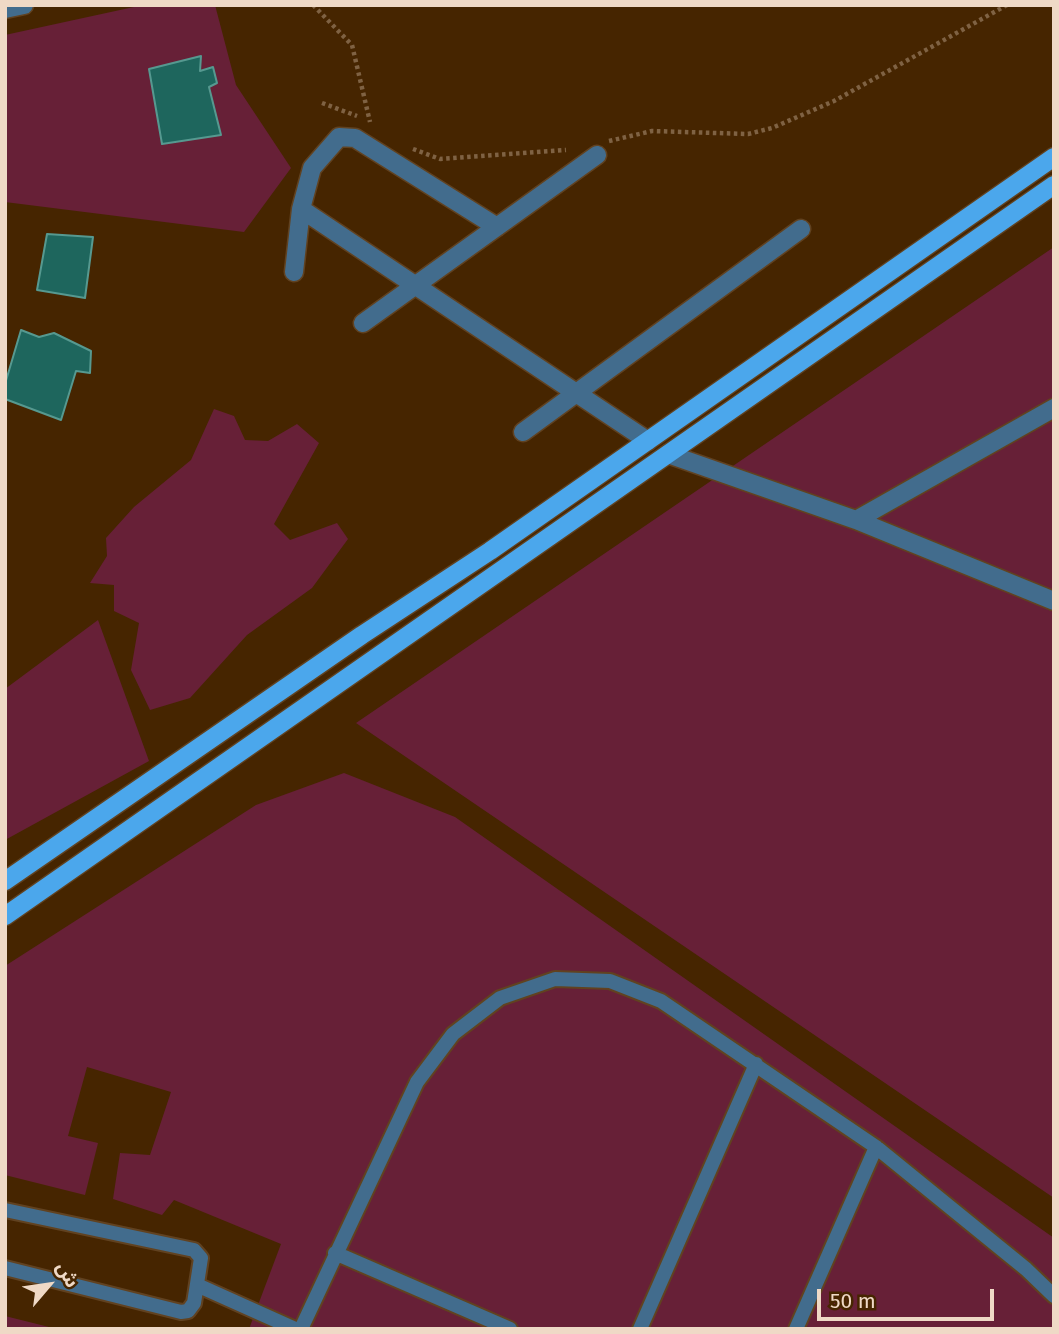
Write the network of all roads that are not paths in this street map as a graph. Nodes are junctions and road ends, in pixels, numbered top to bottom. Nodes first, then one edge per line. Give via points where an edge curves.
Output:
1 (24, 5) edge
2 (5, 9) edge
3 (598, 149) road end
4 (1054, 157) edge
5 (1054, 185) edge
6 (301, 209) junction
7 (497, 227) junction
8 (801, 229) dead end
9 (294, 272) dead end
10 (416, 286) junction
11 (363, 323) dead end
12 (577, 393) junction
13 (1054, 408) edge
14 (523, 432) dead end
15 (648, 441) junction
16 (668, 454) junction
17 (856, 520) junction
18 (1054, 601) edge
19 (5, 881) edge
20 (5, 916) edge
21 (756, 1064) junction
22 (876, 1147) junction
23 (5, 1210) edge
24 (335, 1253) junction
25 (5, 1268) edge
26 (197, 1284) junction
27 (1054, 1296) edge
28 (298, 1329) edge
29 (510, 1329) edge
30 (640, 1329) edge
31 (796, 1329) edge

1 - 2 street
3 - 7 street
4 - 15 main road
5 - 16 main road
6 - 7 street via 312,168 339,137 355,138
6 - 9 street
6 - 10 street
7 - 10 street
8 - 12 street
10 - 11 street
10 - 12 street
12 - 14 street
12 - 15 street
13 - 17 street
15 - 19 main road
16 - 17 street
16 - 20 main road
17 - 18 street
21 - 22 lane
21 - 24 lane via 661,1000 610,981 555,979 500,998 453,1034 417,1082
21 - 30 lane
22 - 27 lane
22 - 31 lane
23 - 26 lane via 194,1250 201,1258
24 - 28 lane
24 - 29 lane
25 - 26 lane via 181,1312 192,1308
26 - 28 lane

